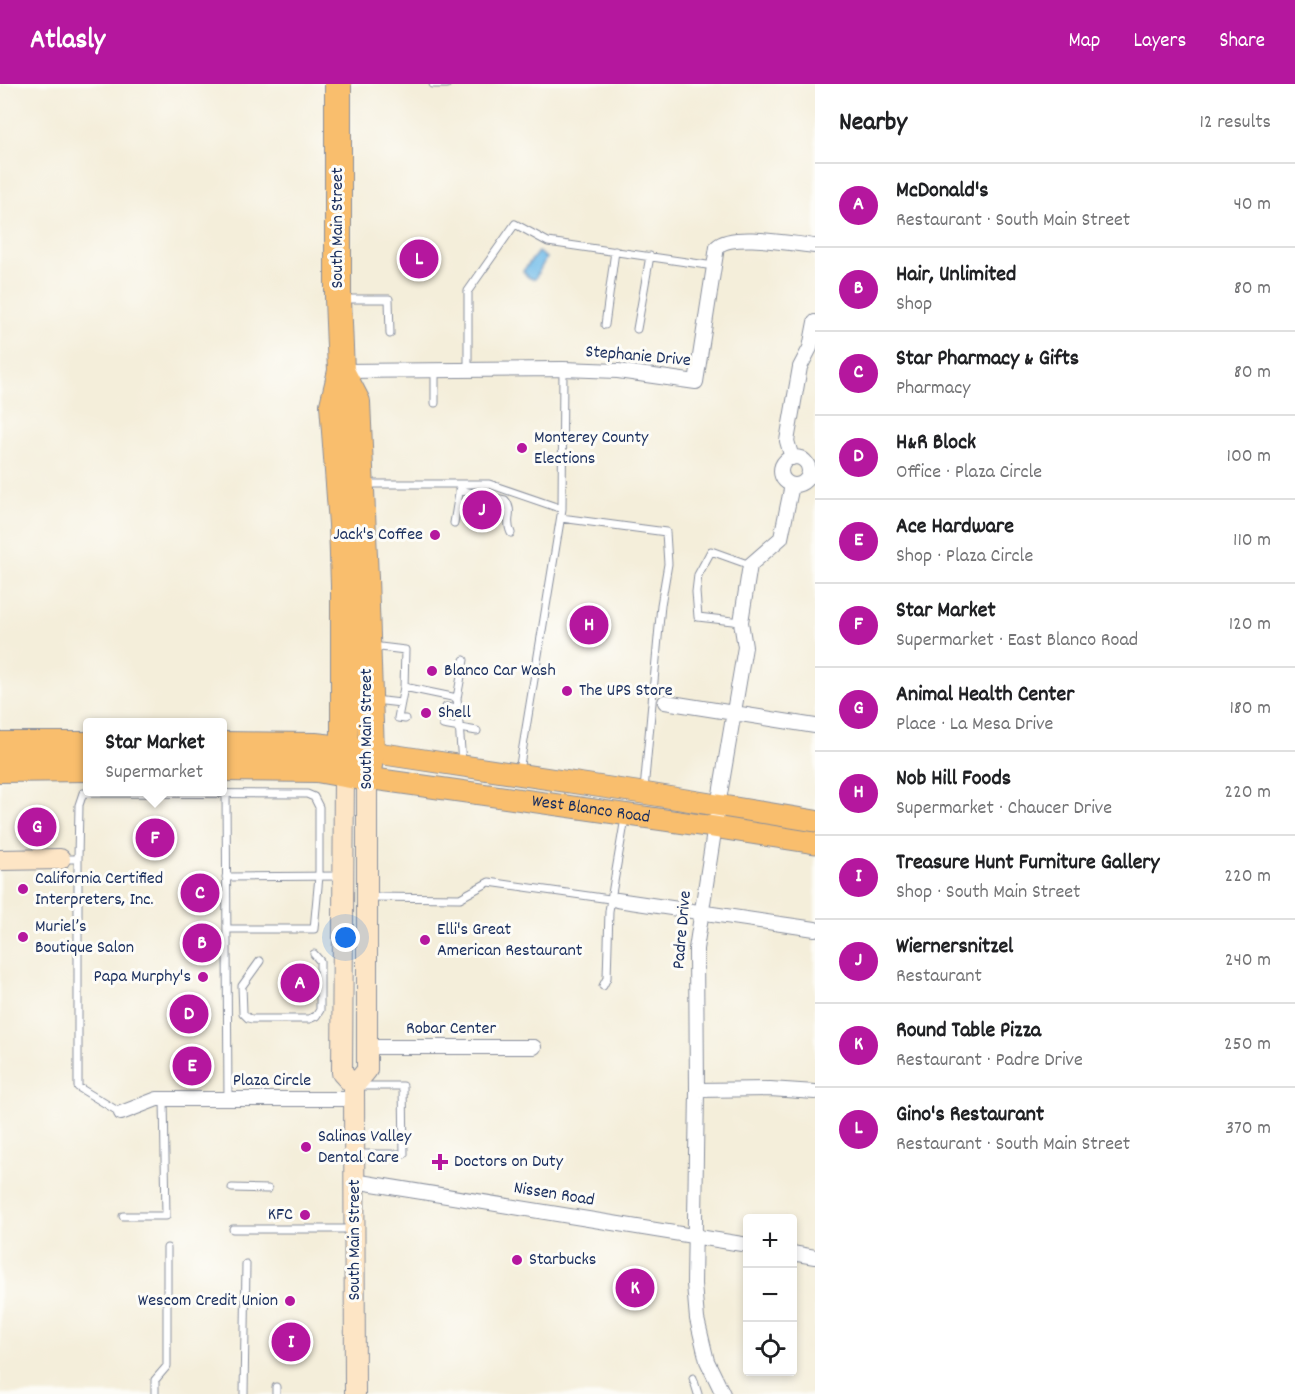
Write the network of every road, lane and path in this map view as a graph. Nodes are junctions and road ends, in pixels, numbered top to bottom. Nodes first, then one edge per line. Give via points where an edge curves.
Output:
1 (338, 84) edge
2 (433, 84) edge
3 (447, 84) edge
4 (815, 246) edge
5 (615, 251) junction
6 (650, 256) junction
7 (714, 266) junction
8 (338, 299) junction
9 (815, 322) edge
10 (605, 325) dead end
11 (637, 329) dead end
12 (390, 334) dead end
13 (563, 369) junction
14 (435, 370) junction
15 (468, 370) junction
16 (341, 371) junction
17 (435, 403) dead end
18 (792, 458) junction
19 (361, 483) junction
20 (792, 485) junction
21 (460, 487) junction
22 (562, 509) junction
23 (561, 518) junction
24 (454, 523) dead end
25 (511, 532) dead end
26 (750, 565) junction
27 (741, 622) junction
28 (367, 645) junction
29 (464, 660) dead end
30 (404, 687) junction
31 (457, 698) junction
32 (369, 699) junction
33 (404, 700) junction
34 (665, 702) dead end
35 (446, 706) dead end
36 (458, 709) junction
37 (734, 713) junction
38 (405, 719) dead end
39 (443, 726) dead end
40 (815, 726) edge
41 (459, 728) junction
42 (477, 731) dead end
43 (83, 745) edge
44 (227, 745) edge
45 (0, 746) edge
46 (370, 752) junction
47 (462, 765) junction
48 (352, 767) junction
49 (83, 768) edge
50 (227, 768) edge
51 (0, 769) edge
52 (519, 774) junction
53 (83, 793) edge
54 (643, 793) junction
55 (227, 794) edge
56 (226, 796) edge
57 (718, 806) junction
58 (626, 815) junction
59 (815, 821) edge
60 (714, 827) junction
61 (815, 843) edge
62 (69, 859) junction
63 (0, 860) edge
64 (318, 876) junction
65 (345, 876) junction
66 (226, 877) junction
67 (368, 897) junction
68 (614, 900) junction
69 (701, 912) junction
70 (227, 929) junction
71 (815, 929) edge
72 (314, 954) dead end
73 (260, 961) dead end
74 (603, 986) dead end
75 (368, 1047) junction
76 (534, 1047) dead end
77 (697, 1090) junction
78 (815, 1092) edge
79 (354, 1093) junction
80 (164, 1099) junction
81 (228, 1099) junction
82 (121, 1113) joint
83 (354, 1154) junction
84 (354, 1181) junction
85 (232, 1188) dead end
86 (268, 1189) dead end
87 (123, 1216) dead end
88 (233, 1229) dead end
89 (355, 1229) junction
90 (694, 1236) junction
91 (743, 1244) edge
92 (167, 1248) dead end
93 (797, 1254) edge
94 (815, 1257) edge
95 (246, 1264) dead end
96 (693, 1378) dead end
97 (155, 1394) edge
98 (244, 1394) edge
99 (355, 1394) edge
100 (698, 1394) edge
101 (723, 1394) edge

1 - 8 highway, South Main Street
2 - 3 lane
4 - 7 street, Stephanie Drive via 737,240 717,248
5 - 6 lane
5 - 10 lane
5 - 15 lane via 548,242 515,224 468,291
6 - 7 lane
6 - 11 lane
7 - 13 street, Stephanie Drive via 696,382 618,371
8 - 12 lane via 389,299
8 - 16 highway, South Main Street
9 - 18 street via 810,348 800,367 787,441
13 - 15 street, Stephanie Drive
13 - 22 lane
14 - 15 street, Stephanie Drive
14 - 16 street, Stephanie Drive
14 - 17 lane
16 - 19 highway, South Main Street via 357,402
16 - 48 highway, South Main Street via 333,405
18 - 20 street via 781,471 784,480
18 - 20 street via 804,461 808,473 805,481
19 - 21 lane
19 - 28 highway, South Main Street
20 - 26 street via 781,538
21 - 22 lane via 489,484
21 - 24 lane
21 - 25 lane via 505,500 510,508
22 - 23 lane
23 - 52 lane
23 - 54 lane via 666,531 668,564
26 - 27 street, Padre Drive
26 - 27 lane via 711,551 698,575 698,617
27 - 37 street, Padre Drive via 745,647
28 - 30 lane via 405,650
28 - 32 highway, South Main Street
29 - 31 lane
30 - 31 lane
30 - 33 lane
31 - 36 lane
32 - 33 lane
32 - 46 highway, South Main Street
33 - 38 lane via 398,718
34 - 37 street
35 - 36 lane
36 - 41 lane
37 - 40 street
37 - 57 street, Padre Drive
39 - 41 lane
41 - 42 lane
41 - 47 lane
43 - 45 highway
44 - 48 highway via 315,746
46 - 47 main road, West Blanco Road
46 - 48 highway
47 - 52 main road, West Blanco Road
48 - 50 highway
48 - 58 main road, West Blanco Road
48 - 65 main road, South Main Street
48 - 67 main road, South Main Street
49 - 51 highway
52 - 54 main road, West Blanco Road
53 - 62 lane
54 - 57 main road, West Blanco Road
55 - 64 lane via 314,797 319,807
56 - 66 lane
57 - 59 main road, West Blanco Road
57 - 60 street, Padre Drive
58 - 60 main road, West Blanco Road
58 - 68 lane
60 - 61 main road, West Blanco Road
60 - 69 street, Padre Drive
62 - 63 main road
62 - 82 lane via 78,1087
64 - 65 lane
64 - 66 lane
64 - 70 lane via 314,929
65 - 79 main road, South Main Street via 342,1073
66 - 70 lane
67 - 68 lane via 460,898 489,882
67 - 75 main road, South Main Street
68 - 69 street
68 - 74 lane via 609,911 608,978
69 - 71 street
69 - 77 street, Padre Drive via 696,949
70 - 81 lane
72 - 73 lane via 320,961 320,1010 309,1019 245,1016 242,986
75 - 76 street, Robar Center
75 - 79 main road, South Main Street via 367,1070
77 - 78 street
77 - 90 street, Padre Drive
79 - 81 street, Plaza Circle
79 - 83 main road, South Main Street
79 - 83 lane via 404,1086 404,1154
80 - 81 street, Plaza Circle
80 - 82 street, Plaza Circle
80 - 87 lane via 166,1216
83 - 84 main road, South Main Street
84 - 89 main road, South Main Street
84 - 90 street, Nissen Road
85 - 86 lane
88 - 89 lane
89 - 99 main road, South Main Street
90 - 91 street, Nissen Road
90 - 101 street, Padre Drive via 697,1319 707,1361
92 - 97 lane via 167,1366 155,1380
93 - 94 street
95 - 98 lane
96 - 100 lane

